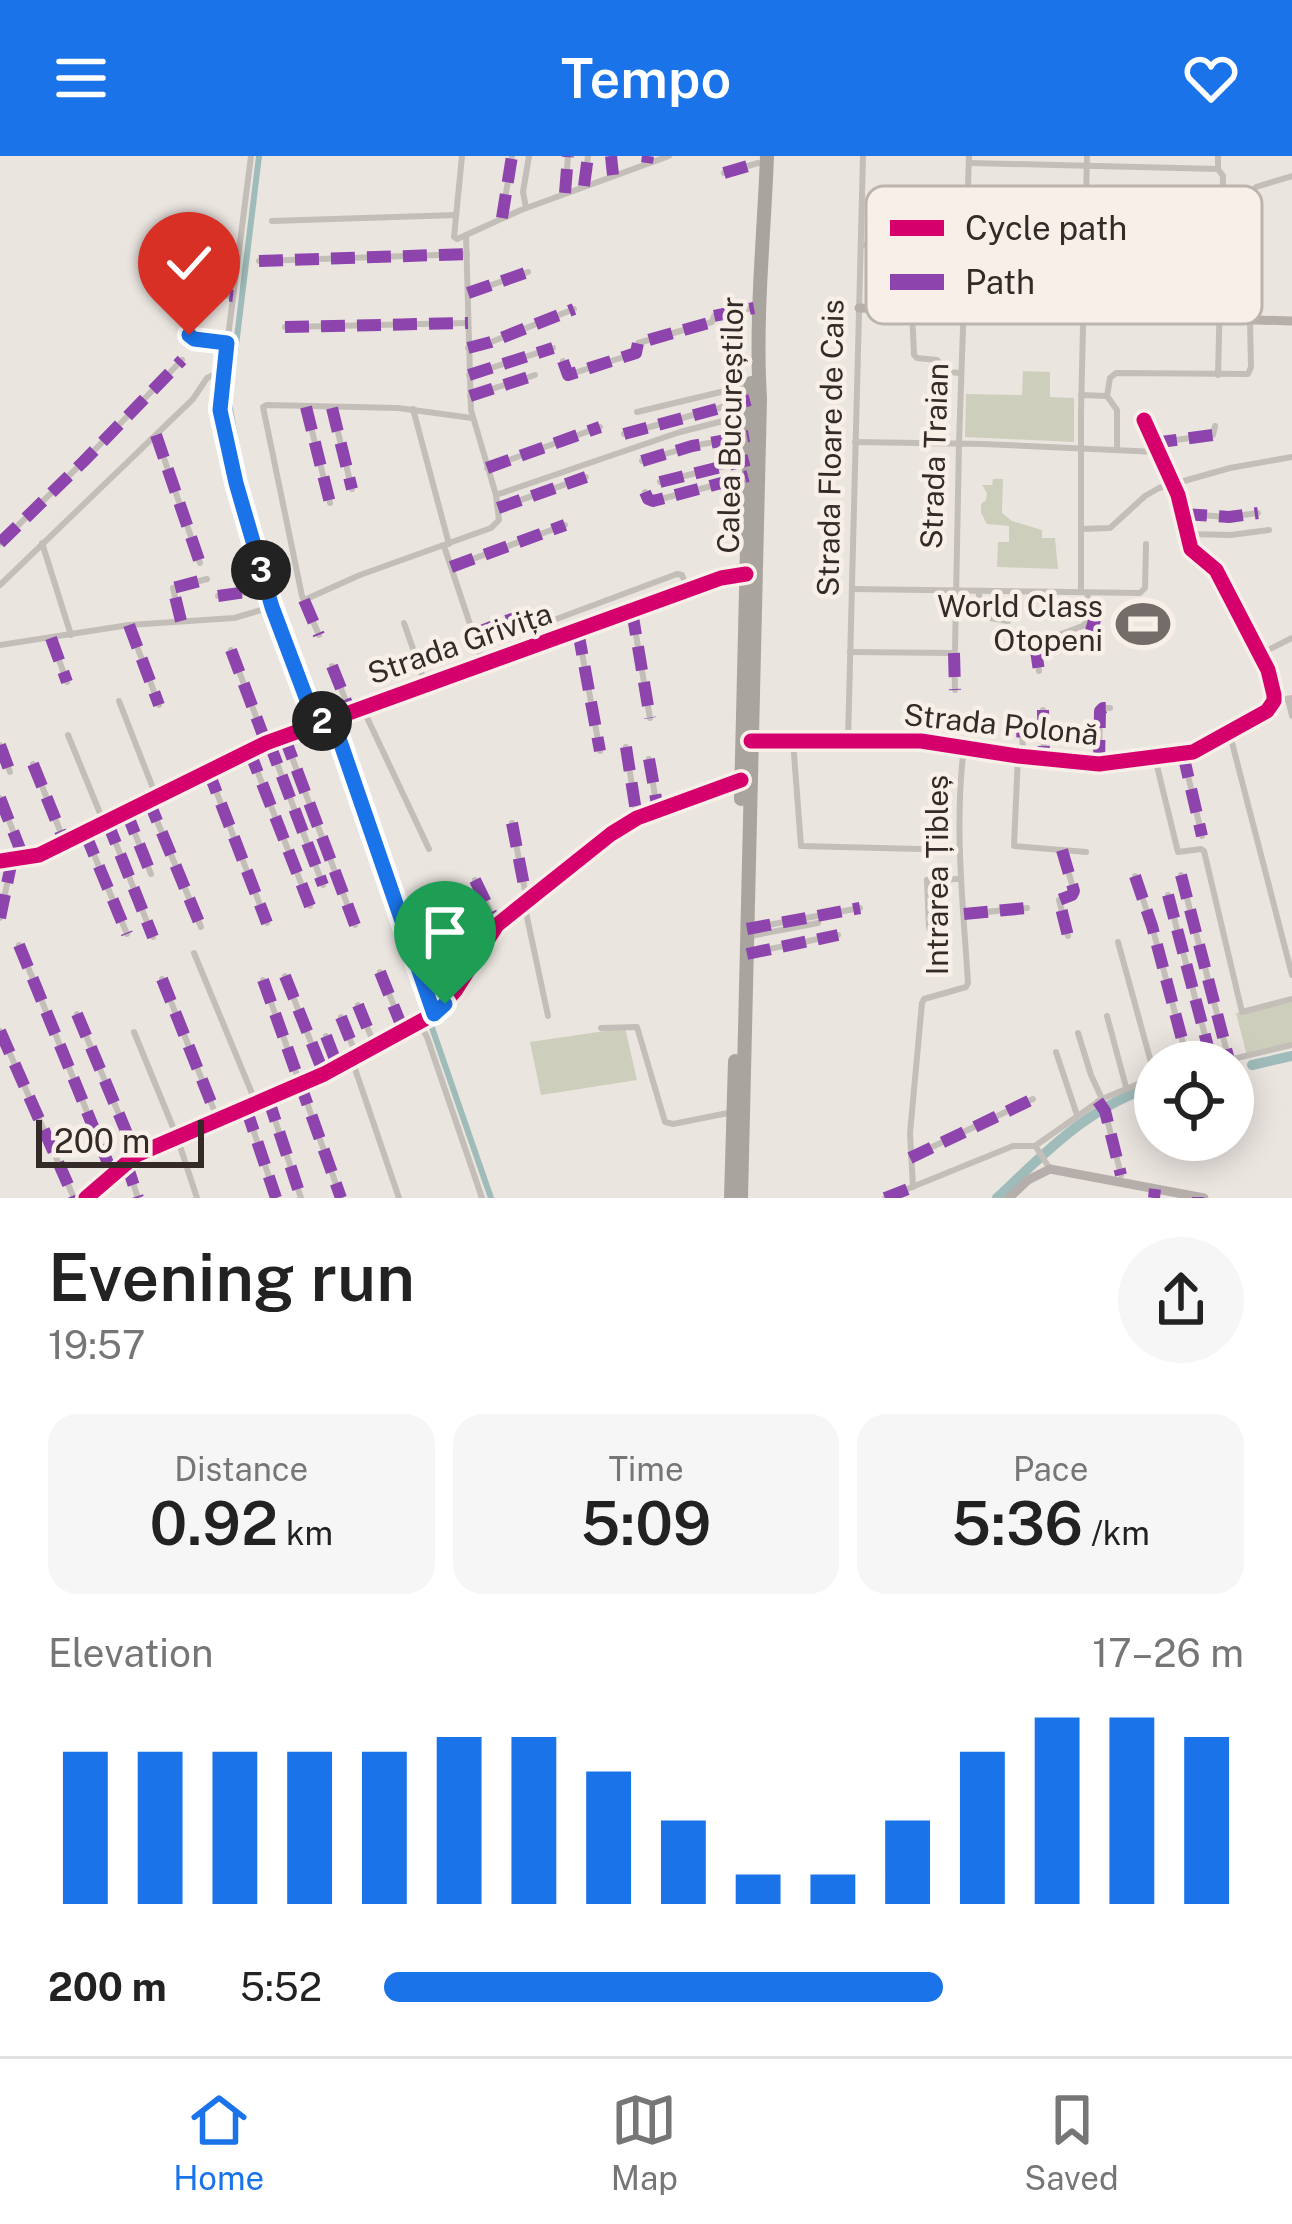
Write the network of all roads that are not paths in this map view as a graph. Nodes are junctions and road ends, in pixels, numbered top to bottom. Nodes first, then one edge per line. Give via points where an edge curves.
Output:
1 (251, 156) edge
2 (462, 156) edge
3 (512, 156) edge
4 (529, 156) edge
5 (568, 156) edge
6 (588, 156) edge
7 (611, 156) edge
8 (669, 156) edge
9 (862, 156) edge
10 (1218, 156) edge
11 (761, 158) edge
12 (647, 159) edge
13 (969, 159) edge
14 (1087, 161) edge
15 (1218, 169) junction
16 (724, 173) dead end
17 (613, 176) junction
18 (1292, 176) edge
19 (584, 186) junction
20 (1222, 186) edge
21 (1259, 186) edge
22 (565, 193) junction
23 (526, 208) junction
24 (456, 215) junction
25 (502, 218) junction
26 (272, 221) dead end
27 (466, 235) junction
28 (860, 245) junction
29 (866, 245) edge
30 (467, 254) junction
31 (259, 261) dead end
32 (528, 272) dead end
33 (158, 289) dead end
34 (468, 293) junction
35 (192, 296) dead end
36 (233, 296) junction
37 (754, 308) junction
38 (859, 308) junction
39 (866, 308) edge
40 (574, 309) dead end
41 (1262, 320) edge
42 (1292, 321) edge
43 (468, 323) junction
44 (913, 324) edge
45 (963, 324) edge
46 (1083, 324) edge
47 (1220, 324) edge
48 (1250, 324) edge
49 (285, 327) dead end
50 (227, 343) junction
51 (468, 348) junction
52 (553, 348) dead end
53 (182, 360) dead end
54 (563, 361) dead end
55 (224, 370) junction
56 (962, 373) junction
57 (469, 375) junction
58 (536, 375) dead end
59 (1218, 375) junction
60 (751, 392) junction
61 (1082, 395) junction
62 (470, 396) junction
63 (1107, 396) junction
64 (306, 407) junction
65 (332, 408) junction
66 (413, 409) junction
67 (637, 412) dead end
68 (472, 418) junction
69 (750, 418) junction
70 (1144, 420) dead end
71 (1215, 426) dead end
72 (600, 427) dead end
73 (624, 434) dead end
74 (156, 435) junction
75 (749, 436) junction
76 (855, 442) junction
77 (959, 443) junction
78 (1153, 443) junction
79 (1081, 448) junction
80 (1117, 450) junction
81 (1157, 452) junction
82 (1292, 457) edge
83 (642, 461) dead end
84 (748, 468) junction
85 (488, 469) junction
86 (586, 477) dead end
87 (660, 482) dead end
88 (1173, 484) junction
89 (352, 490) dead end
90 (646, 492) dead end
91 (496, 495) junction
92 (330, 503) dead end
93 (499, 508) junction
94 (1258, 513) dead end
95 (1184, 514) junction
96 (565, 525) dead end
97 (1081, 530) junction
98 (1269, 530) dead end
99 (1188, 534) junction
100 (0, 543) edge
101 (42, 543) junction
102 (1146, 544) dead end
103 (446, 545) junction
104 (200, 562) dead end
105 (451, 567) junction
106 (746, 574) junction
107 (207, 579) dead end
108 (0, 584) edge
109 (267, 589) junction
110 (852, 589) junction
111 (688, 590) junction
112 (956, 590) junction
113 (978, 590) junction
114 (1085, 592) junction
115 (218, 596) dead end
116 (304, 600) junction
117 (272, 607) junction
118 (632, 611) junction
119 (527, 613) dead end
120 (181, 621) junction
121 (1008, 621) dead end
122 (404, 623) dead end
123 (1087, 623) junction
124 (129, 625) junction
125 (1099, 627) dead end
126 (527, 630) dead end
127 (578, 631) junction
128 (473, 634) junction
129 (71, 635) junction
130 (319, 635) dead end
131 (51, 638) junction
132 (1292, 638) edge
133 (0, 645) edge
134 (231, 650) dead end
135 (850, 652) junction
136 (955, 653) junction
137 (1260, 654) junction
138 (332, 666) dead end
139 (484, 666) junction
140 (1039, 670) dead end
141 (67, 682) dead end
142 (426, 686) junction
143 (955, 690) dead end
144 (1290, 699) edge
145 (119, 701) dead end
146 (1274, 701) junction
147 (159, 705) dead end
148 (362, 707) junction
149 (1111, 708) dead end
150 (1043, 710) dead end
151 (350, 711) junction
152 (1015, 716) dead end
153 (1292, 716) edge
154 (332, 718) junction
155 (650, 718) dead end
156 (316, 724) junction
157 (1230, 734) junction
158 (68, 735) dead end
159 (284, 736) junction
160 (751, 741) junction
161 (794, 741) junction
162 (848, 741) junction
163 (268, 743) junction
164 (0, 745) edge
165 (626, 747) dead end
166 (964, 747) junction
167 (249, 750) junction
168 (600, 751) dead end
169 (1183, 754) junction
170 (1020, 756) junction
171 (650, 758) dead end
172 (1155, 758) junction
173 (1044, 759) junction
174 (33, 764) dead end
175 (1099, 764) junction
176 (208, 770) junction
177 (10, 772) dead end
178 (741, 780) junction
179 (0, 798) edge
180 (152, 798) junction
181 (658, 810) junction
182 (125, 811) junction
183 (638, 818) junction
184 (105, 822) junction
185 (512, 823) dead end
186 (85, 832) junction
187 (1202, 836) dead end
188 (65, 843) junction
189 (429, 849) dead end
190 (959, 850) junction
191 (1062, 850) junction
192 (1086, 852) dead end
193 (12, 860) edge
194 (151, 874) dead end
195 (1180, 875) dead end
196 (1135, 876) dead end
197 (961, 879) junction
198 (475, 880) dead end
199 (322, 886) dead end
200 (1168, 895) dead end
201 (526, 902) junction
202 (310, 906) dead end
203 (860, 908) dead end
204 (1027, 908) dead end
205 (964, 914) junction
206 (0, 918) edge
207 (818, 922) dead end
208 (267, 923) dead end
209 (355, 925) dead end
210 (497, 926) junction
211 (201, 927) dead end
212 (929, 928) dead end
213 (747, 933) junction
214 (128, 934) dead end
215 (838, 935) dead end
216 (1068, 936) dead end
217 (154, 938) dead end
218 (1118, 942) dead end
219 (19, 945) dead end
220 (194, 953) dead end
221 (746, 954) junction
222 (380, 972) dead end
223 (285, 976) dead end
224 (1292, 976) edge
225 (162, 980) dead end
226 (263, 980) dead end
227 (1292, 999) edge
228 (358, 1005) dead end
229 (77, 1014) dead end
230 (434, 1014) junction
231 (548, 1016) dead end
232 (1107, 1016) dead end
233 (341, 1017) dead end
234 (419, 1023) junction
235 (601, 1028) dead end
236 (0, 1031) edge
237 (134, 1032) dead end
238 (404, 1032) junction
239 (1078, 1033) dead end
240 (326, 1036) dead end
241 (1145, 1041) edge
242 (1182, 1041) edge
243 (1214, 1041) edge
244 (1216, 1041) edge
245 (1292, 1045) edge
246 (375, 1047) junction
247 (1056, 1052) dead end
248 (1254, 1053) edge
249 (354, 1058) junction
250 (338, 1067) junction
251 (323, 1074) junction
252 (302, 1083) junction
253 (1134, 1085) edge
254 (1126, 1088) junction
255 (268, 1098) junction
256 (1033, 1100) dead end
257 (1100, 1100) junction
258 (251, 1105) junction
259 (734, 1112) junction
260 (1077, 1115) junction
261 (218, 1120) junction
262 (177, 1137) junction
263 (1037, 1149) junction
264 (131, 1158) junction
265 (910, 1158) junction
266 (1050, 1169) junction
267 (112, 1173) junction
268 (1120, 1175) dead end
269 (914, 1187) junction
270 (1155, 1193) edge
271 (896, 1196) edge
272 (88, 1197) edge
273 (273, 1197) edge
274 (74, 1198) edge
275 (138, 1198) edge
276 (197, 1198) edge
277 (301, 1198) edge
278 (340, 1198) edge
279 (399, 1198) edge
280 (482, 1198) edge
281 (731, 1198) edge
282 (741, 1198) edge
283 (885, 1198) edge
284 (1009, 1198) edge
285 (1200, 1198) edge

1 - 36 street
2 - 24 street
3 - 25 street
4 - 23 street
5 - 22 street
6 - 19 street
7 - 17 street
8 - 12 street
9 - 28 street, Strada Floare de Cais
10 - 15 street
11 - 16 street
11 - 37 highway, Calea Bucureștilor
11 - 160 highway, Calea Bucureștilor
12 - 17 street
13 - 14 street
14 - 15 street
15 - 20 street
17 - 19 street
18 - 21 street
19 - 22 street
22 - 23 street
23 - 25 street
24 - 26 street
24 - 27 street via 454,237
25 - 27 street
27 - 30 street
28 - 29 street
28 - 38 street, Strada Floare de Cais
30 - 31 street
30 - 34 street
32 - 34 street
33 - 36 street
34 - 43 street
35 - 50 street via 189,335
36 - 50 street
37 - 54 street via 638,343 636,353 568,375
37 - 60 highway, Calea Bucureștilor
38 - 39 street
38 - 76 street, Strada Floare de Cais
40 - 51 street
41 - 42 street
43 - 49 street
43 - 51 street
44 - 56 street via 917,358
45 - 56 street, Strada Traian
46 - 61 street
47 - 59 street
48 - 59 street via 1251,370
50 - 55 street
51 - 57 street
52 - 57 street
53 - 100 street
55 - 74 street
55 - 109 street via 221,418
56 - 77 street, Strada Traian
57 - 62 street
58 - 62 street
59 - 63 street via 1116,373
60 - 67 street
60 - 69 highway, Calea Bucureștilor
60 - 73 street
61 - 63 street
61 - 79 street
62 - 68 street
63 - 80 street via 1117,410
64 - 65 street
64 - 92 street
64 - 116 street via 263,407
65 - 66 street
65 - 89 street
66 - 68 street
66 - 103 street
68 - 85 street
69 - 75 highway, Calea Bucureștilor
69 - 91 street via 658,439
70 - 78 street
71 - 78 street via 1213,435
72 - 85 street
74 - 101 street
74 - 104 street
75 - 83 street
75 - 84 highway, Calea Bucureștilor
76 - 77 street
76 - 110 street, Strada Floare de Cais
77 - 79 street
77 - 112 street, Strada Traian
78 - 81 street
79 - 80 street
79 - 97 street
80 - 81 street
81 - 88 street
82 - 88 street
84 - 87 street
84 - 90 street via 652,501
84 - 106 highway, Calea Bucureștilor
85 - 91 street
86 - 93 street
88 - 95 street
88 - 97 street via 1145,496 1110,528
91 - 93 street
93 - 103 street via 494,526
94 - 95 street
95 - 99 street
96 - 105 street
97 - 114 street
98 - 99 street
99 - 137 street
101 - 108 street
101 - 129 street
102 - 114 street via 1143,592
103 - 105 street
103 - 116 street
105 - 128 street
106 - 111 street, Strada Grivița
106 - 178 highway, Calea Bucureștilor
107 - 120 street via 173,588
109 - 115 street
109 - 117 street
110 - 112 street
110 - 135 street, Strada Floare de Cais
111 - 118 street, Strada Grivița
111 - 126 street via 677,574
112 - 113 street
112 - 136 street, Strada Traian
113 - 114 street
113 - 121 street via 985,617
114 - 123 street
116 - 130 street
117 - 120 street
117 - 156 street
118 - 127 street, Strada Grivița
118 - 155 street
119 - 128 street
120 - 124 street
122 - 142 street, Strada Grivița
123 - 125 street
123 - 140 street via 1035,644
124 - 129 street
124 - 147 street
127 - 139 street, Strada Grivița
127 - 168 street, Strada Grivița
128 - 139 street
129 - 131 street
131 - 133 street
131 - 141 street
132 - 137 street
134 - 163 street
135 - 136 street
135 - 162 street, Strada Floare de Cais
136 - 143 street, Strada Traian
137 - 146 street
138 - 151 street
139 - 142 street, Strada Grivița
142 - 148 street, Strada Grivița
144 - 146 street
144 - 153 street
145 - 180 street
146 - 157 street, Strada Polonă
148 - 151 street, Strada Grivița
148 - 189 street, Strada Grivița
149 - 175 street via 1100,710
150 - 173 street
151 - 154 street, Strada Grivița
152 - 170 street
154 - 156 street, Strada Grivița
154 - 230 street
156 - 159 street, Strada Grivița
157 - 169 street, Strada Polonă
157 - 224 street
158 - 184 street
159 - 163 street, Strada Grivița
159 - 209 street
160 - 161 street, Strada Polonă
160 - 213 highway, Calea Bucureștilor
161 - 162 street, Strada Polonă
161 - 190 street via 801,846
162 - 166 street, Strada Polonă
163 - 167 street, Strada Grivița
163 - 199 street
164 - 177 street
165 - 183 street
166 - 170 street, Strada Polonă
166 - 190 street, Intrarea Țibleș
167 - 176 street, Strada Grivița
167 - 202 street
169 - 172 street, Strada Polonă
169 - 187 street
170 - 173 street, Strada Polonă
170 - 191 street via 1014,846
171 - 181 street
172 - 175 street, Strada Polonă
172 - 227 street via 1178,852 1204,851 1242,1012
173 - 175 street, Strada Polonă
174 - 188 street
176 - 180 street, Strada Grivița
176 - 208 street
178 - 181 street
178 - 259 highway, Calea Bucureștilor
179 - 193 street
180 - 182 street, Strada Grivița
180 - 211 street
181 - 183 street
182 - 184 street, Strada Grivița
182 - 194 street
183 - 201 street
184 - 186 street, Strada Grivița
184 - 217 street
185 - 201 street
186 - 188 street, Strada Grivița
186 - 214 street
188 - 193 street, Strada Grivița
190 - 197 street, Intrarea Țibleș
191 - 192 street
191 - 216 street via 1074,891 1059,900
193 - 206 street
195 - 244 street
196 - 242 street
197 - 205 street, Intrarea Țibleș
197 - 212 street via 927,880
198 - 210 street
200 - 243 street
201 - 210 street
201 - 231 street
203 - 213 street
204 - 205 street
205 - 265 street, Intrarea Țibleș via 967,986 922,1004
207 - 213 street
210 - 230 street
213 - 221 highway, Calea Bucureștilor
215 - 221 street
218 - 241 street
219 - 267 street
220 - 258 street
221 - 282 highway, Calea Bucureștilor
222 - 238 street
223 - 251 street
225 - 261 street
226 - 252 street
228 - 246 street
229 - 264 street
230 - 234 street
232 - 254 street
233 - 249 street
234 - 238 street
234 - 280 street
235 - 259 street via 637,1027 665,1122
236 - 274 street
237 - 262 street
238 - 246 street
239 - 257 street
240 - 250 street
245 - 248 street
246 - 249 street
247 - 260 street
249 - 250 street
249 - 279 street
250 - 251 street
251 - 252 street
252 - 255 street
252 - 278 street
253 - 254 street
254 - 257 street
255 - 258 street
255 - 277 street
256 - 265 street
257 - 260 street
257 - 268 street
258 - 261 street
258 - 273 street
259 - 281 highway, Calea Bucureștilor
260 - 263 street
261 - 262 street
262 - 264 street
262 - 276 street
263 - 266 street
263 - 269 street via 1018,1145
264 - 267 street
264 - 275 street
265 - 269 street, Intrarea Țibleș
266 - 270 street
266 - 284 street
267 - 272 street
269 - 271 street
270 - 285 street
271 - 283 street

